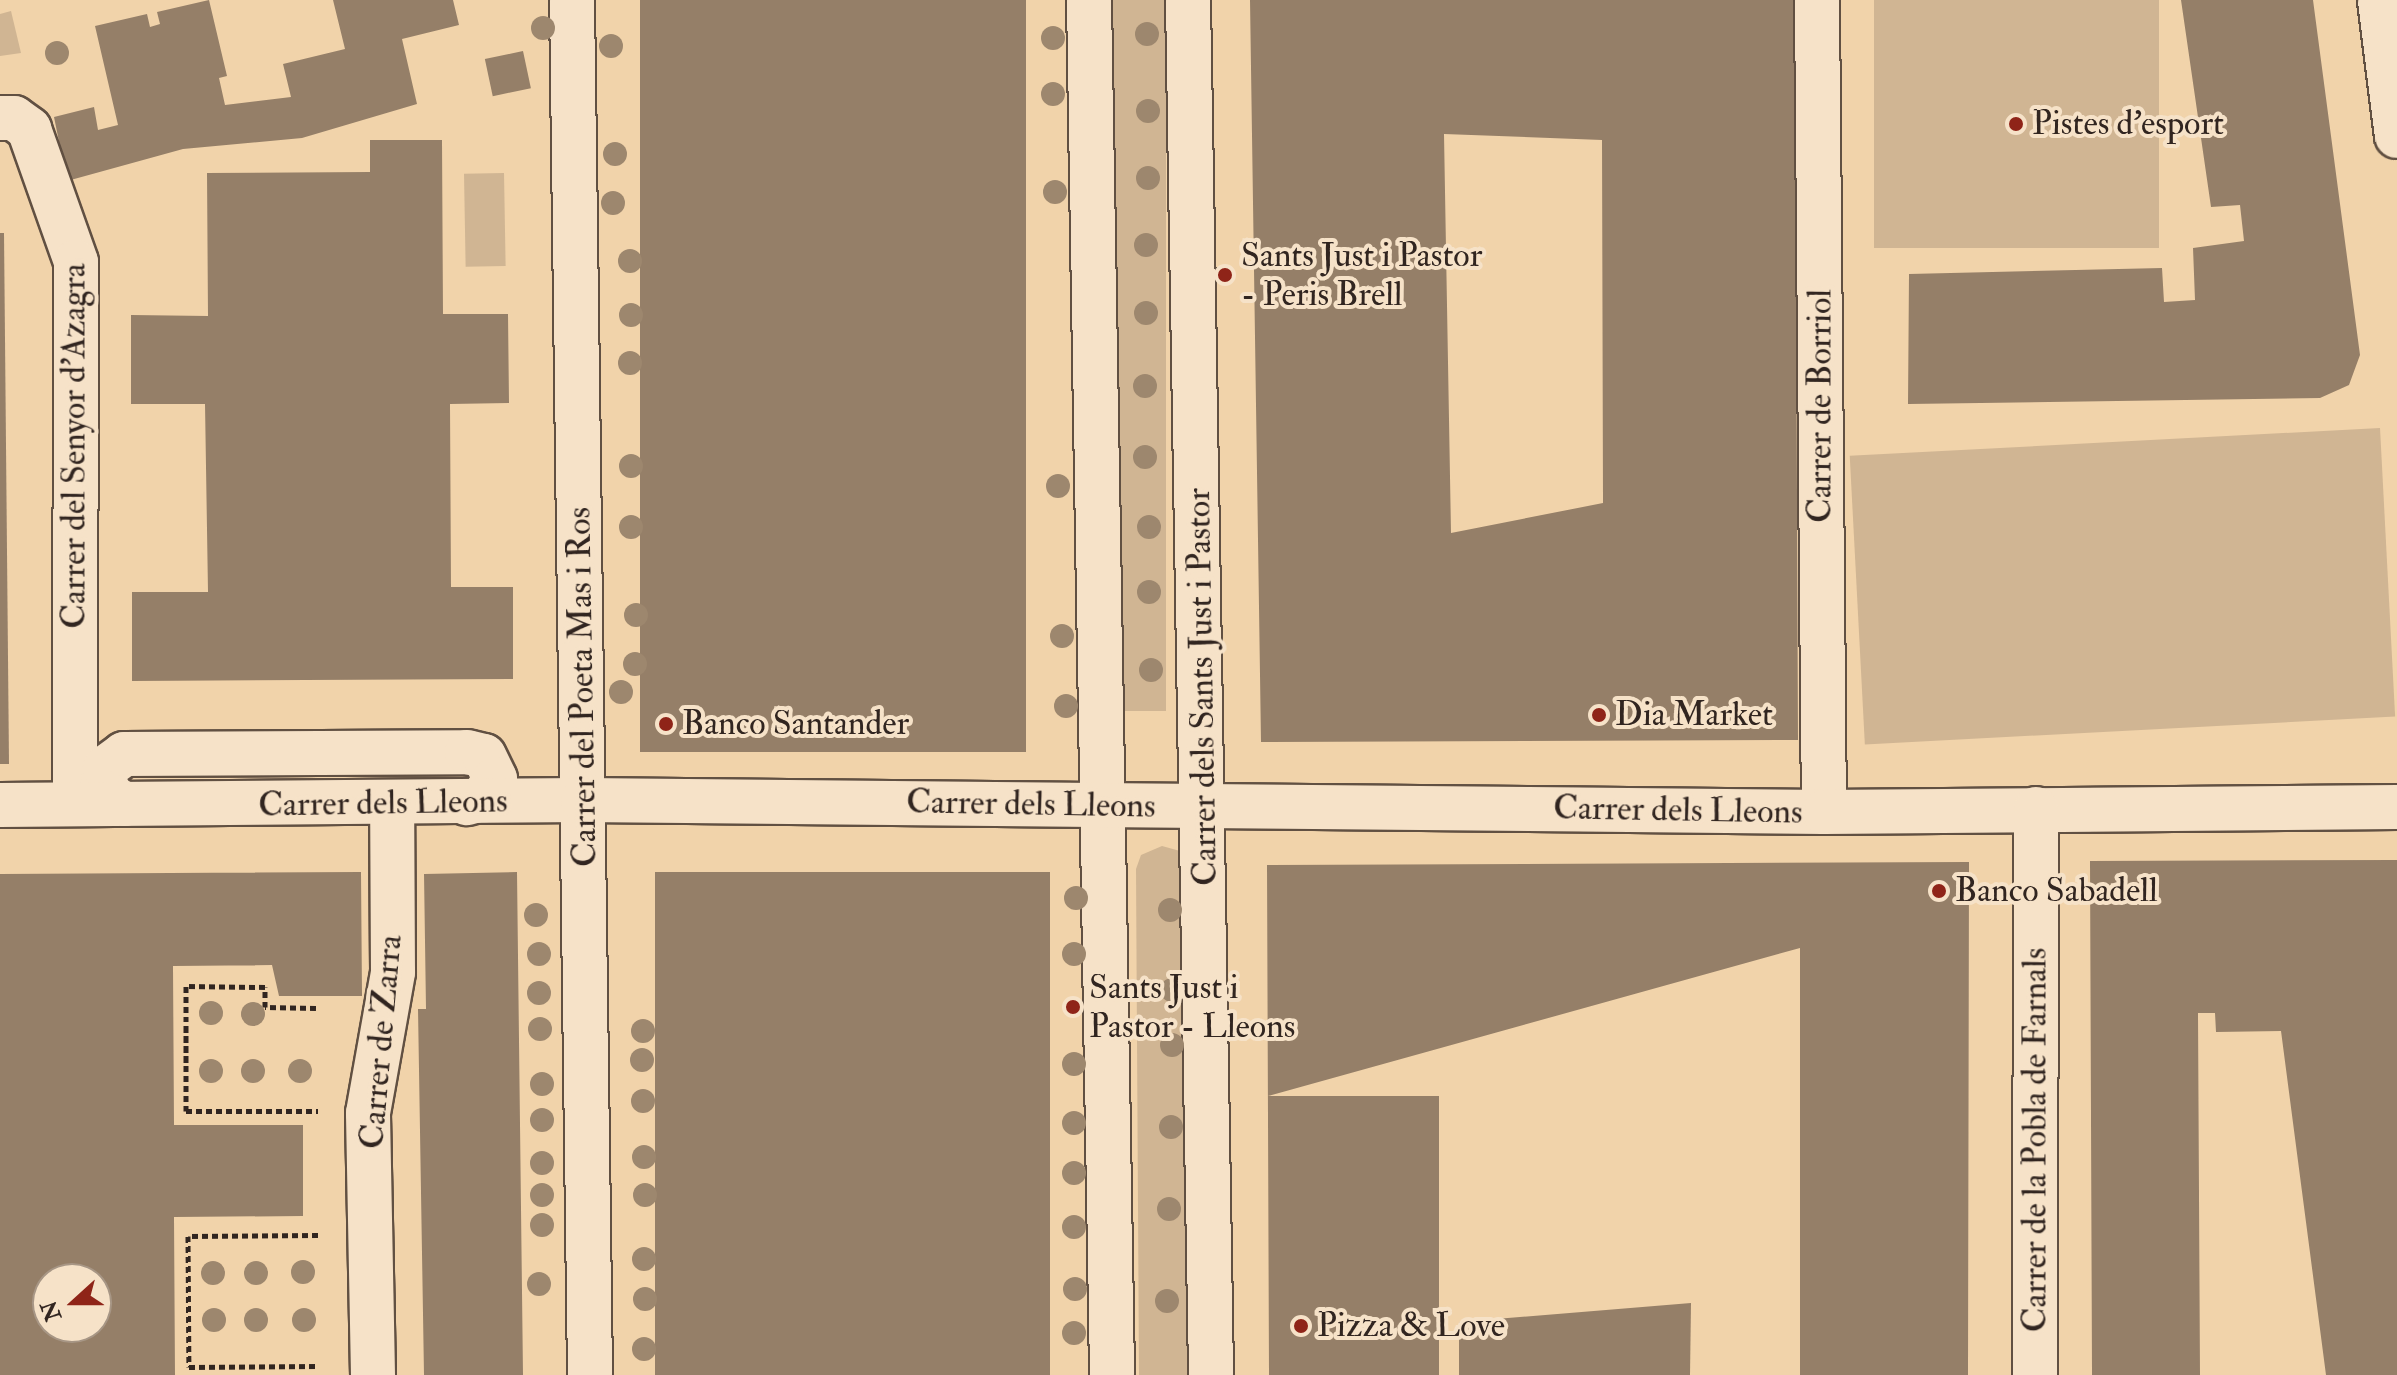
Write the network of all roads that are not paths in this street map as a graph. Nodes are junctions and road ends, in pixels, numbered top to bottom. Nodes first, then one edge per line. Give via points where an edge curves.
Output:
1 (572, 0) edge
2 (1089, 0) edge
3 (1188, 0) edge
4 (1817, 0) edge
5 (2380, 0) edge
6 (0, 118) edge
7 (2397, 136) edge
8 (583, 800) junction
9 (467, 803) junction
10 (75, 804) junction
11 (125, 804) junction
12 (0, 805) edge
13 (392, 805) junction
14 (1106, 805) junction
15 (1205, 806) junction
16 (2397, 807) edge
17 (2036, 809) junction
18 (1824, 812) junction
19 (373, 1375) edge
20 (590, 1375) edge
21 (1112, 1375) edge
22 (1211, 1375) edge
23 (2035, 1375) edge

1 - 8 street, Carrer del Poeta Mas i Ros
2 - 14 street
3 - 15 street, Carrer dels Sants Just i Pastor
4 - 18 street, Carrer de Borriol
5 - 7 street
6 - 10 street, Carrer del Senyor d'Azagra via 14,118 29,129 76,262
8 - 9 street, Carrer dels Lleons
8 - 14 street, Carrer dels Lleons
8 - 20 street, Carrer del Poeta Mas i Ros
9 - 11 street via 491,791 492,767 484,756 451,752 124,754 105,768 103,780 112,797
9 - 13 street, Carrer dels Lleons
10 - 11 street, Carrer dels Lleons
10 - 12 street, Carrer dels Lleons
11 - 13 street, Carrer dels Lleons
13 - 19 street, Carrer de Zarra via 393,972 368,1113
14 - 15 street, Carrer dels Lleons
14 - 21 street
15 - 18 street, Carrer dels Lleons
15 - 22 street, Carrer dels Sants Just i Pastor
16 - 17 street, Carrer dels Lleons
17 - 18 street, Carrer dels Lleons
17 - 23 street, Carrer de la Pobla de Farnals

